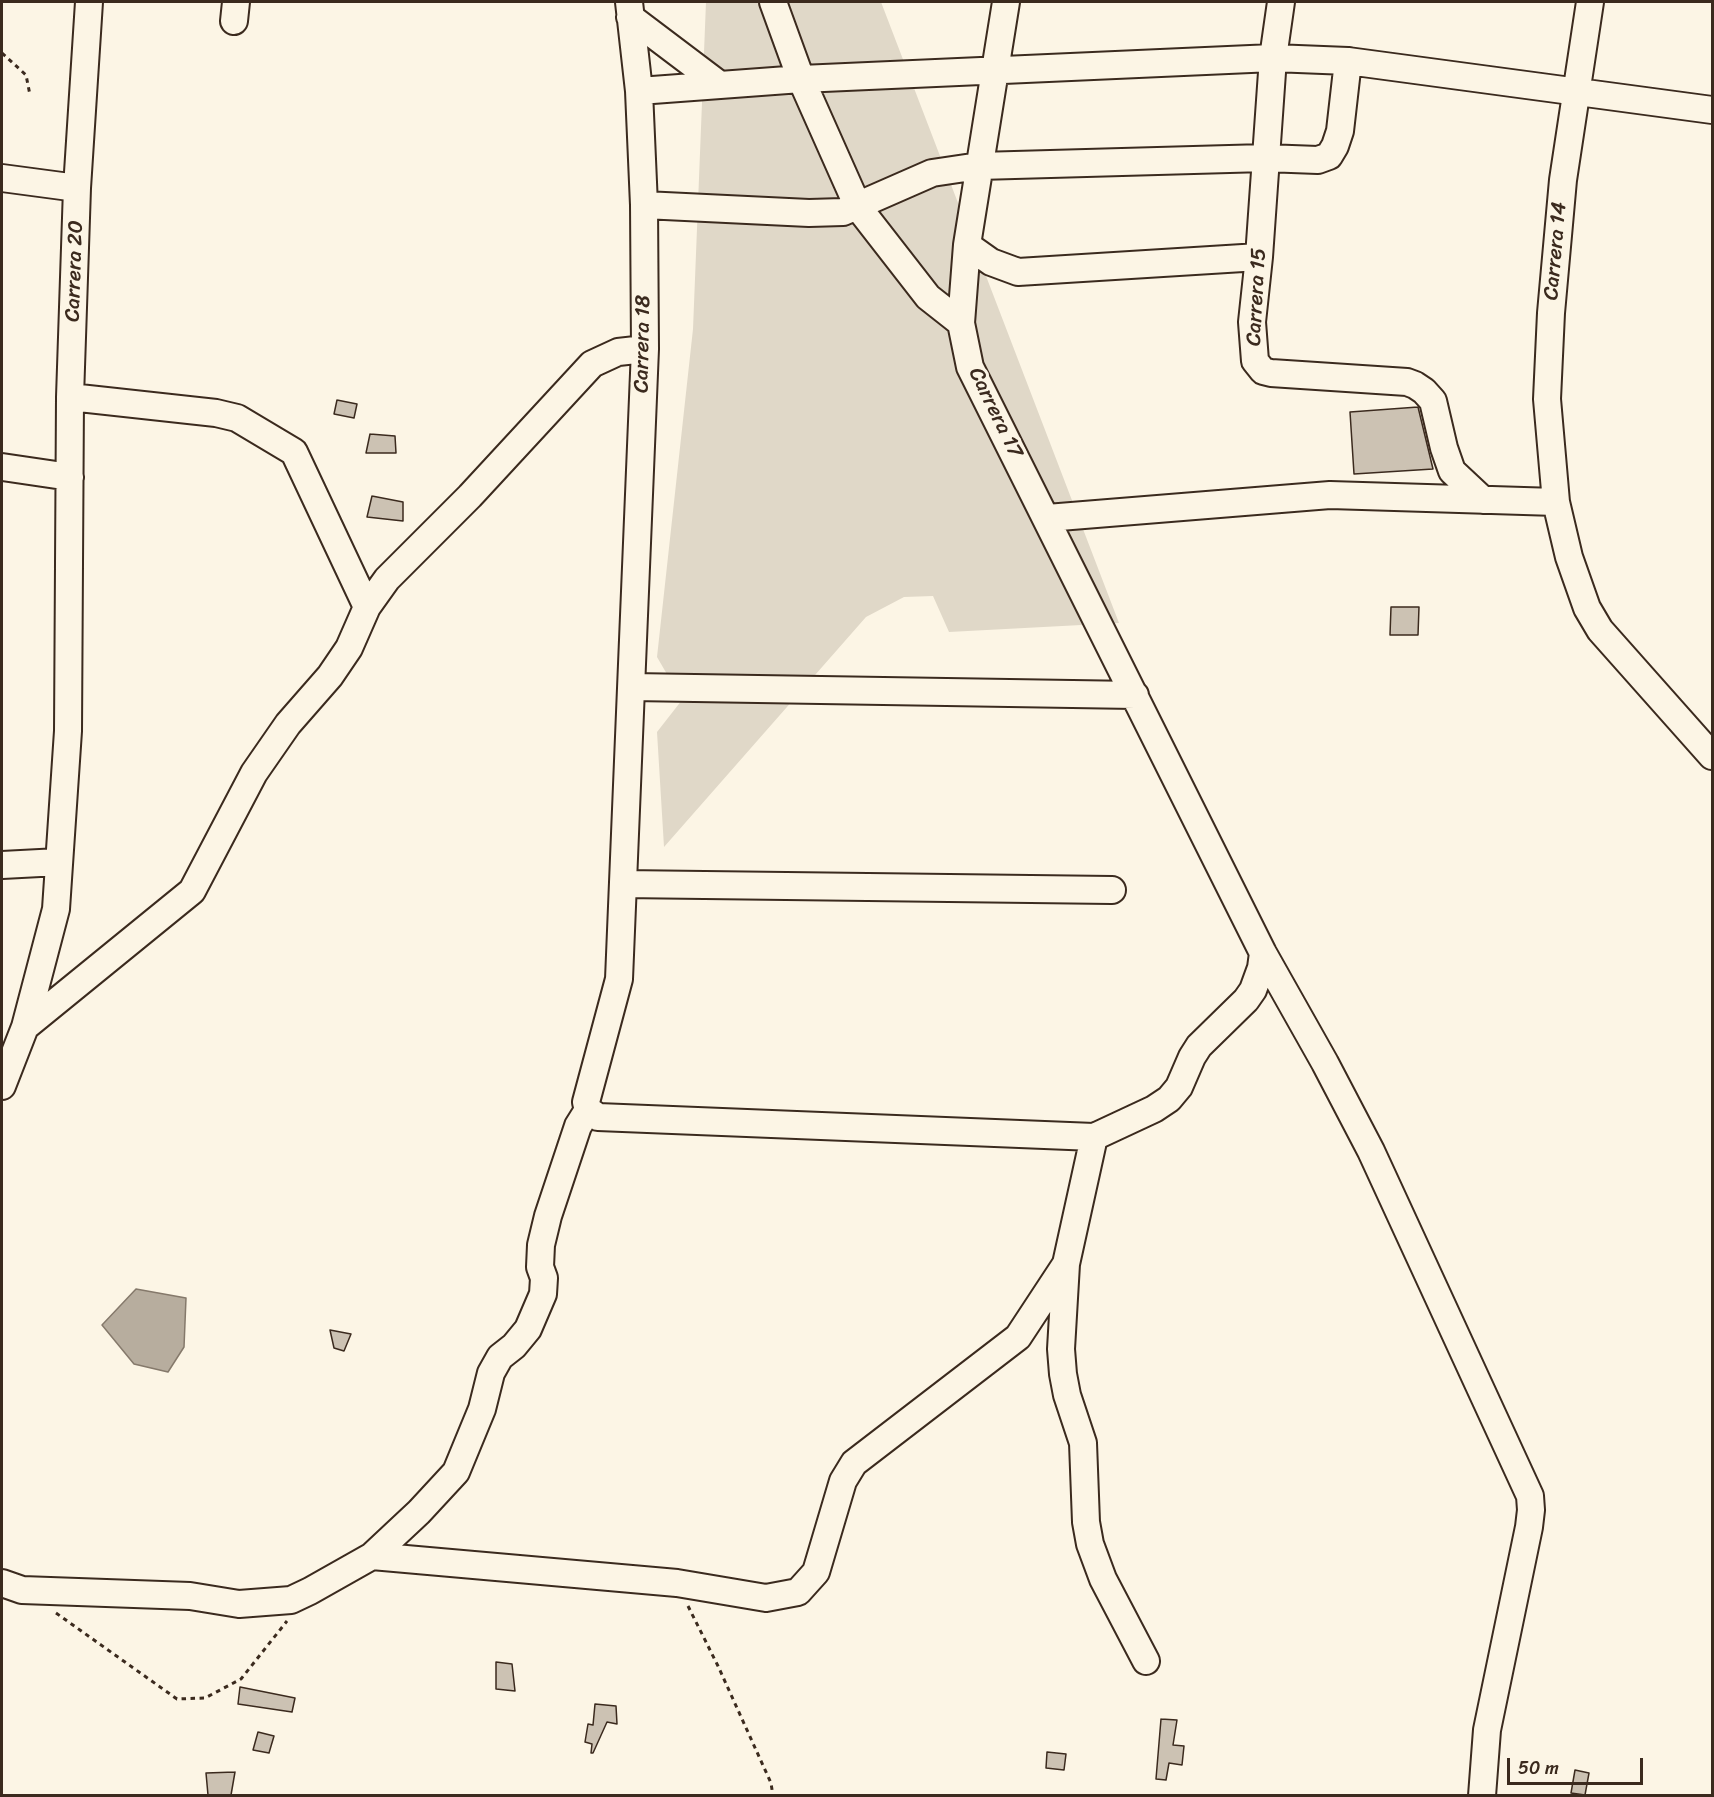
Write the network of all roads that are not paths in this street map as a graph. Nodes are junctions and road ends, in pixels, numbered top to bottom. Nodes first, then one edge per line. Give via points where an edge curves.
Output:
1 (89, 2) edge
2 (773, 2) edge
3 (1006, 2) edge
4 (1281, 2) edge
5 (1590, 2) edge
6 (629, 9) edge
7 (1274, 58) junction
8 (1348, 61) junction
9 (995, 70) junction
10 (801, 79) junction
11 (720, 85) junction
12 (639, 91) junction
13 (1577, 91) junction
14 (1713, 110) edge
15 (1265, 158) junction
16 (979, 166) junction
17 (2, 178) edge
18 (77, 188) junction
19 (644, 205) junction
20 (858, 207) junction
21 (967, 245) junction
22 (1259, 257) junction
23 (961, 323) junction
24 (645, 349) junction
25 (70, 397) junction
26 (2, 467) edge
27 (70, 477) junction
28 (1483, 500) junction
29 (1556, 502) junction
30 (1047, 518) junction
31 (367, 607) junction
32 (632, 687) junction
33 (1135, 694) junction
34 (1713, 756) edge
35 (59, 862) junction
36 (2, 866) edge
37 (623, 884) junction
38 (1112, 890) dead end
39 (1263, 953) junction
40 (25, 1027) junction
41 (2, 1086) edge
42 (588, 1110) junction
43 (1094, 1137) junction
44 (1066, 1264) junction
45 (372, 1556) junction
46 (2, 1583) edge
47 (1146, 1661) dead end
48 (1482, 1796) edge

1 - 18 street, Carrera 20
2 - 10 street
3 - 9 street, Carrera 17
4 - 7 street, Carrera 15
5 - 13 street, Carrera 14
6 - 11 street
6 - 12 street, Carrera 18
7 - 8 street
7 - 9 street
7 - 15 street, Carrera 15
8 - 13 street
8 - 15 street via 1340,131 1329,156 1318,160
9 - 10 street
9 - 16 street, Carrera 17
10 - 11 street
10 - 20 street
11 - 12 street
12 - 19 street, Carrera 18
13 - 14 street
13 - 29 street, Carrera 14 via 1563,180 1551,314 1547,399
15 - 16 street
15 - 22 street, Carrera 15
16 - 20 street via 932,173
16 - 21 street, Carrera 17
17 - 18 street
18 - 25 street, Carrera 20
19 - 20 street via 809,213 843,212
19 - 24 street, Carrera 18
20 - 23 street via 928,297
21 - 22 street via 991,262 1018,272
21 - 23 street, Carrera 17
22 - 28 street, Carrera 15 via 1252,322 1258,368 1271,373 1415,385 1432,401 1452,471
23 - 30 street, Carrera 17 via 970,367
24 - 31 street via 618,352 592,364 387,579
24 - 32 street, Carrera 18
25 - 27 street, Carrera 20
25 - 31 street via 237,418 294,452
26 - 27 street
27 - 35 street, Carrera 20 via 68,731
28 - 29 street
28 - 30 street via 1330,495
29 - 34 street, Carrera 14 via 1569,557 1587,608 1600,630
30 - 33 street, Carrera 17
31 - 40 street via 343,657 254,773 192,891
32 - 33 street
32 - 37 street, Carrera 18
33 - 39 street, Carrera 17
35 - 36 street
35 - 40 street, Carrera 20 via 56,909
37 - 38 street
37 - 42 street, Carrera 18 via 619,979 586,1102
39 - 43 street via 1253,990 1199,1046 1169,1099
39 - 48 street, Carrera 17 via 1371,1151 1530,1496 1529,1527 1487,1730
40 - 41 street, Carrera 20
42 - 43 street via 598,1117
42 - 45 street, Carrera 18 via 578,1126 548,1215 541,1245 543,1294 528,1329 500,1357 491,1373 482,1409 456,1472
43 - 44 street
44 - 45 street via 1018,1337 854,1463 843,1481 816,1572 798,1592 766,1598 677,1583
44 - 47 street via 1063,1374 1083,1443 1090,1544 1103,1579
45 - 46 street, Carrera 18 via 291,1600 239,1604 190,1596 22,1590

